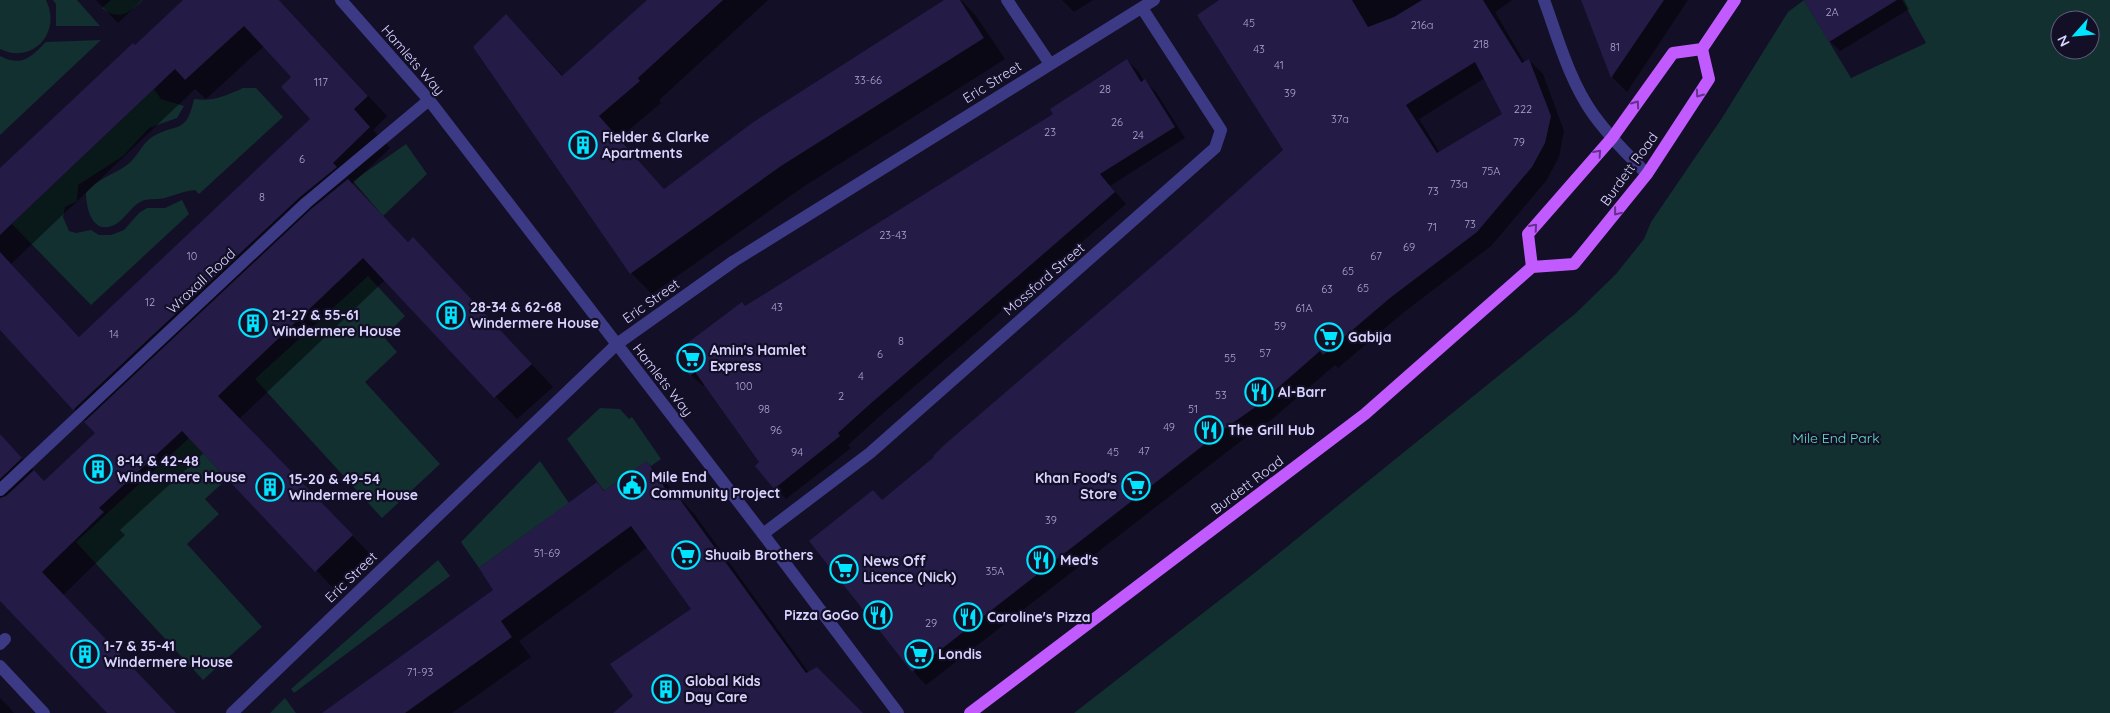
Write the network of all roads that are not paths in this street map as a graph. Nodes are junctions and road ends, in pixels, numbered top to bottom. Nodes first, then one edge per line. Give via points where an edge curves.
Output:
1 (342, 0) edge
2 (1007, 0) edge
3 (1154, 0) edge
4 (1544, 0) edge
5 (1736, 0) edge
6 (1142, 8) junction
7 (1702, 49) junction
8 (1050, 64) junction
9 (429, 100) junction
10 (1612, 138) junction
11 (1647, 174) junction
12 (1532, 267) junction
13 (616, 344) junction
14 (0, 490) edge
15 (764, 534) junction
16 (0, 666) edge
17 (44, 713) edge
18 (232, 713) edge
19 (898, 713) edge
20 (970, 713) edge

1 - 9 street, Hamlets Way
2 - 8 street
3 - 6 street, Eric Street
4 - 10 street via 1576,85
5 - 7 main road
6 - 8 street, Eric Street
6 - 15 street, Mossford Street via 1221,130 1215,148 870,453
10 -> 7 main road via 1673,53
7 -> 11 main road, Burdett Road via 1709,79
8 - 13 street, Eric Street via 734,261
9 - 13 street, Hamlets Way
9 - 14 street, Wraxall Road via 306,203
10 - 11 street
12 -> 10 main road via 1528,234
11 -> 12 main road, Burdett Road via 1574,264
12 - 20 main road, Burdett Road via 1365,414
13 - 15 street, Hamlets Way
13 - 18 street, Eric Street
15 - 19 street, Hamlets Way
16 - 17 street

